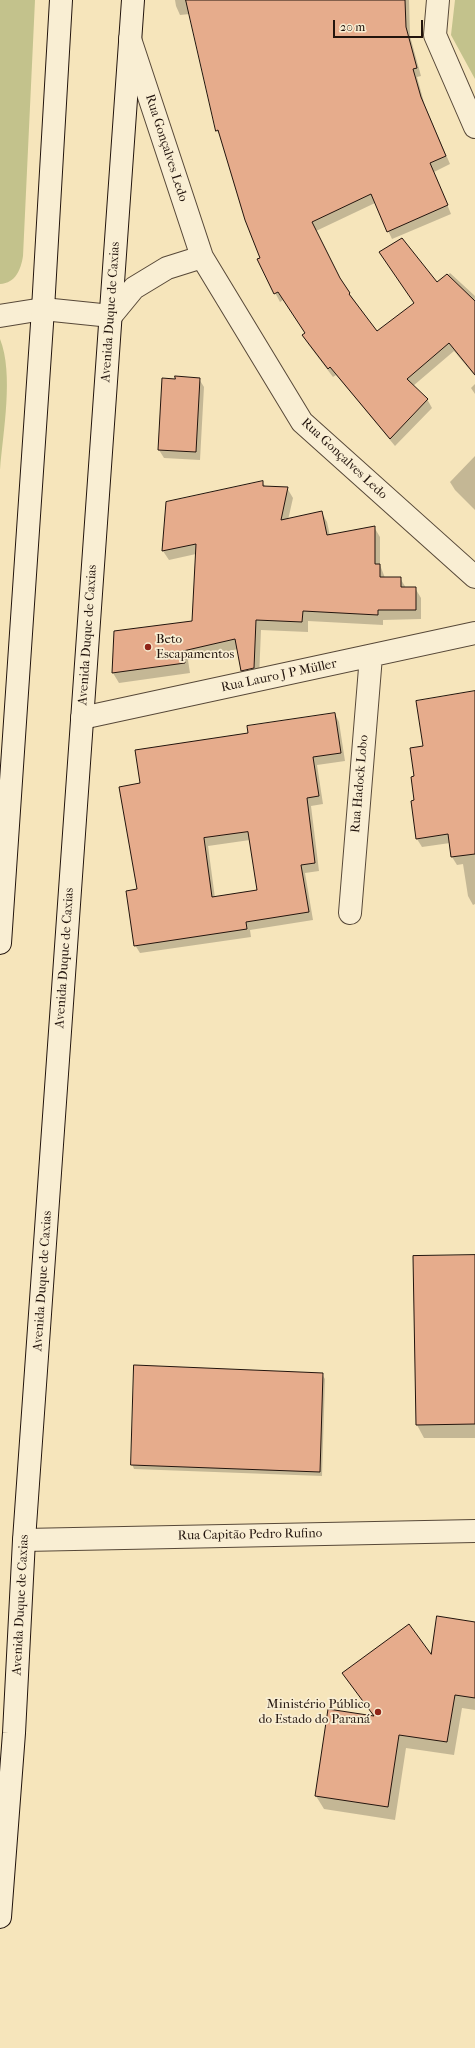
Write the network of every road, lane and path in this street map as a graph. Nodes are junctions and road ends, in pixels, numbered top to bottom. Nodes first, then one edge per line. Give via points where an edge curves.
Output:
1 (61, 0) edge
2 (133, 0) edge
3 (438, 0) edge
4 (130, 39) junction
5 (475, 127) edge
6 (202, 257) junction
7 (43, 309) junction
8 (0, 316) edge
9 (111, 316) junction
10 (475, 577) edge
11 (475, 633) edge
12 (371, 656) junction
13 (82, 718) junction
14 (350, 913) dead end
15 (0, 943) edge
16 (475, 1531) edge
17 (24, 1540) junction
18 (17, 1660) junction
19 (0, 1678) edge
20 (7, 1726) edge
21 (0, 1917) edge

1 - 7 main road
2 - 4 main road, Avenida Duque de Caxias
3 - 5 main road via 435,35
4 - 6 main road, Rua Gonçalves Ledo
4 - 9 main road, Avenida Duque de Caxias
6 - 9 main road via 167,268 134,288
6 - 10 main road, Rua Gonçalves Ledo via 302,422
7 - 8 main road
7 - 9 main road
7 - 15 main road
9 - 13 main road, Avenida Duque de Caxias
11 - 12 main road, Rua Lauro J P Müller
12 - 13 main road, Rua Lauro J P Müller
12 - 14 main road, Rua Hadock Lobo
13 - 17 main road, Avenida Duque de Caxias
16 - 17 main road, Rua Capitão Pedro Rufino
17 - 18 main road, Avenida Duque de Caxias
18 - 19 main road
18 - 20 main road, Avenida Duque de Caxias
20 - 21 main road, Avenida Duque de Caxias

